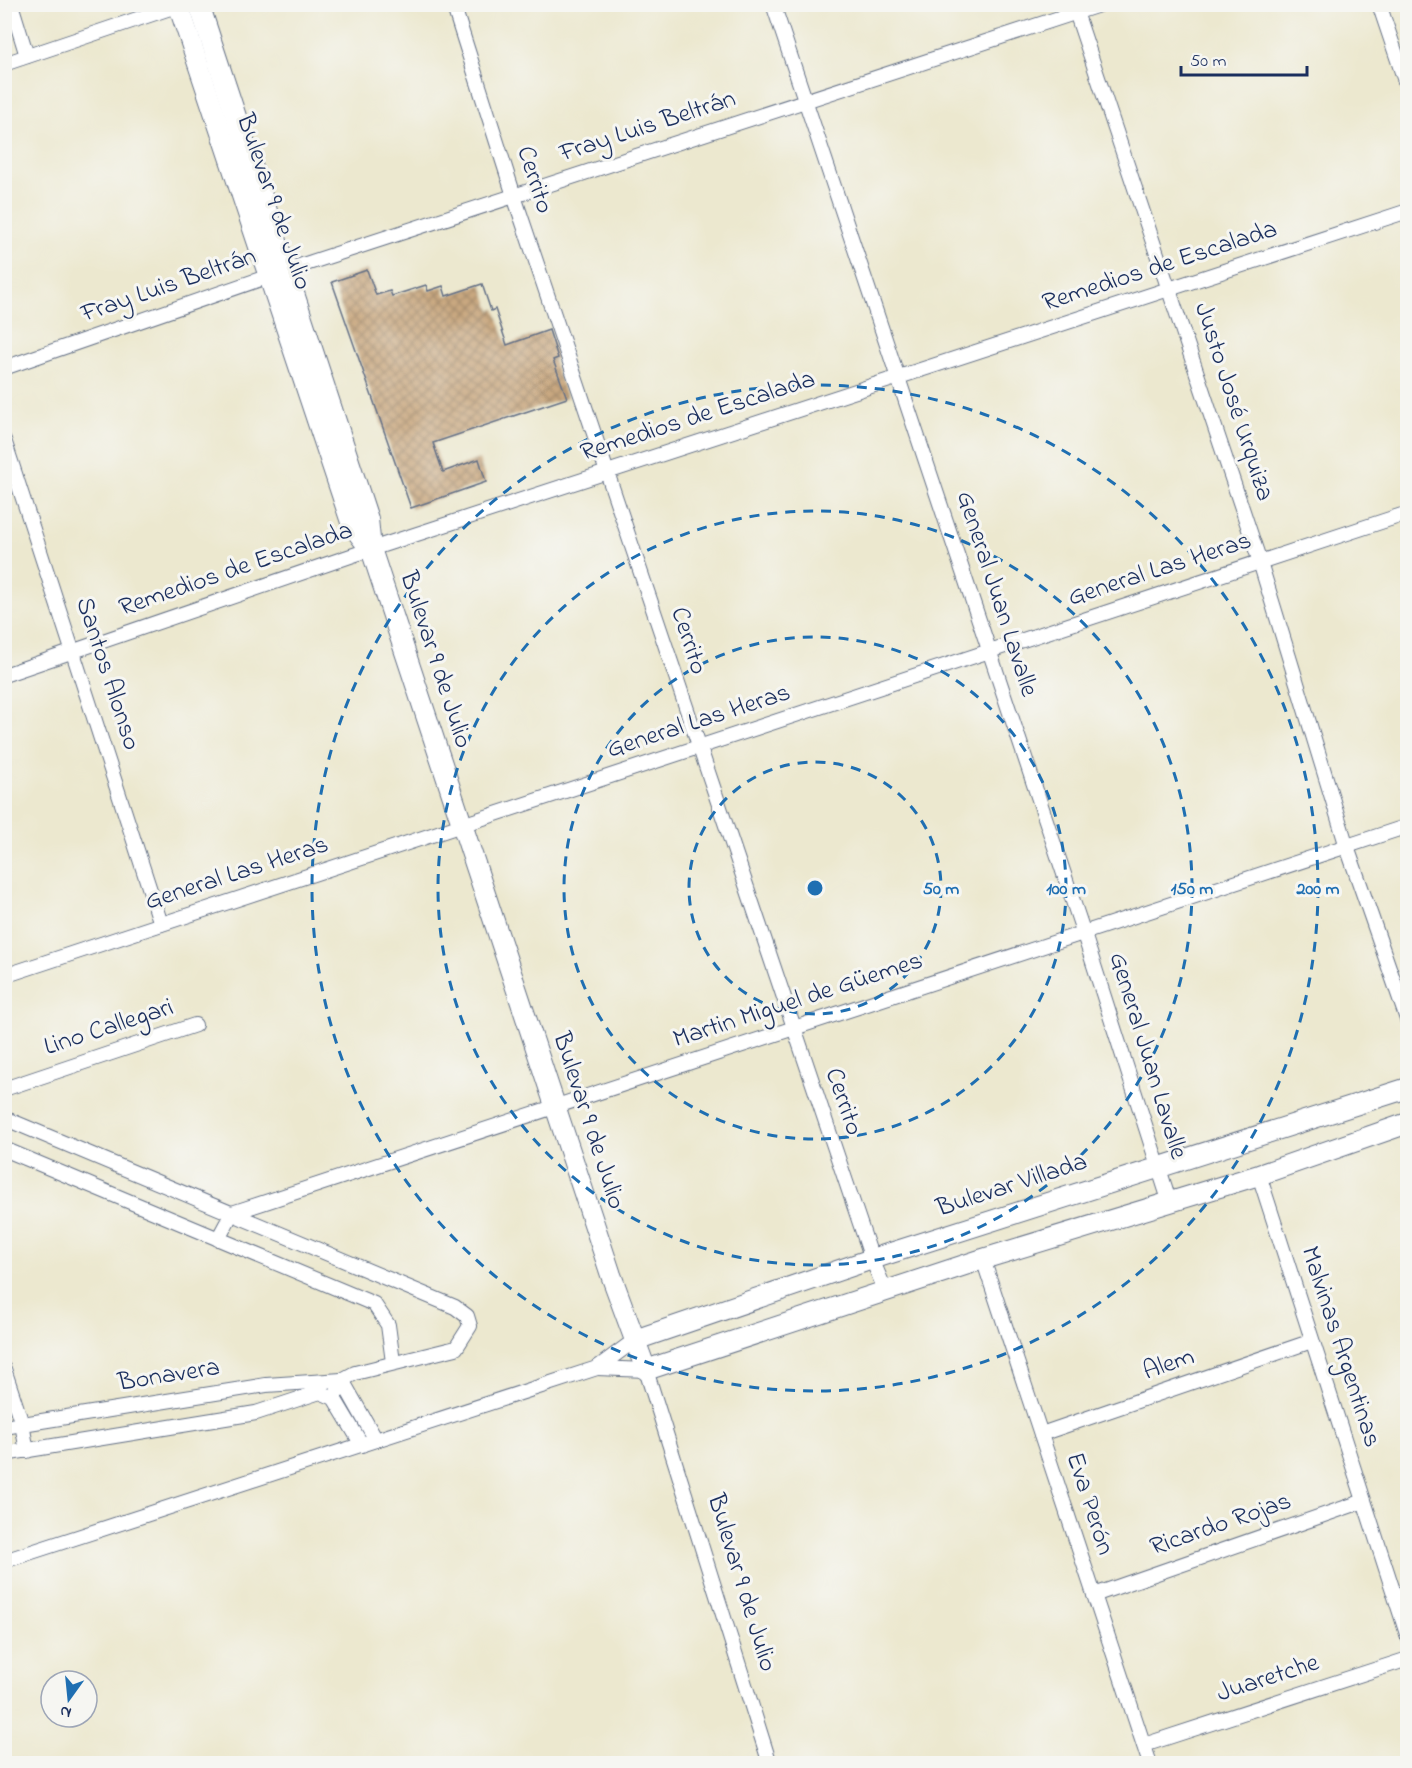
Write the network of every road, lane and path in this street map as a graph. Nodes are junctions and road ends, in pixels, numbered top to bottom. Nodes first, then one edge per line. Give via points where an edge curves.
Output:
1 (11, 4) edge
2 (199, 4) edge
3 (453, 4) edge
4 (773, 4) edge
5 (1102, 4) edge
6 (1379, 4) edge
7 (179, 5) edge
8 (1075, 9) edge
9 (27, 56) junction
10 (4, 64) edge
11 (1407, 90) edge
12 (805, 101) junction
13 (514, 196) junction
14 (1407, 211) edge
15 (278, 273) junction
16 (1170, 289) junction
17 (4, 368) edge
18 (899, 377) junction
19 (4, 440) edge
20 (608, 472) junction
21 (1407, 513) edge
22 (370, 549) junction
23 (1260, 562) junction
24 (75, 651) junction
25 (989, 651) junction
26 (4, 675) edge
27 (698, 748) junction
28 (461, 826) junction
29 (1407, 826) edge
30 (1347, 847) junction
31 (161, 924) junction
32 (1083, 931) junction
33 (4, 976) edge
34 (1407, 1022) edge
35 (195, 1025) dead end
36 (792, 1029) junction
37 (1407, 1088) edge
38 (4, 1089) edge
39 (556, 1108) junction
40 (4, 1118) edge
41 (1407, 1123) edge
42 (4, 1149) edge
43 (1156, 1168) junction
44 (1259, 1175) junction
45 (1169, 1200) junction
46 (232, 1213) junction
47 (218, 1239) junction
48 (872, 1259) junction
49 (983, 1259) junction
50 (885, 1290) junction
51 (635, 1340) junction
52 (1312, 1341) junction
53 (393, 1362) junction
54 (597, 1368) junction
55 (4, 1369) edge
56 (646, 1370) junction
57 (342, 1380) junction
58 (334, 1398) junction
59 (22, 1424) junction
60 (4, 1427) edge
61 (1041, 1434) junction
62 (376, 1440) junction
63 (362, 1445) junction
64 (27, 1451) junction
65 (4, 1454) edge
66 (1364, 1501) junction
67 (4, 1561) edge
68 (1094, 1595) junction
69 (1407, 1636) edge
70 (1407, 1659) edge
71 (1144, 1745) junction
72 (770, 1764) edge
73 (1150, 1764) edge

1 - 9 street
2 - 15 main road, Bulevar 9 de Julio
3 - 13 street, Cerrito
4 - 12 street, General Juan Lavalle
5 - 8 street, Fray Luis Beltrán
6 - 11 street
7 - 9 street
7 - 15 main road, Bulevar 9 de Julio
8 - 12 street, Fray Luis Beltrán
8 - 16 street, Justo José Urquiza
9 - 10 street
12 - 13 street, Fray Luis Beltrán
12 - 18 street, General Juan Lavalle
13 - 15 street, Fray Luis Beltrán
13 - 20 street, Cerrito
14 - 16 street, Remedios de Escalada
15 - 17 street, Fray Luis Beltrán
15 - 22 main road, Bulevar 9 de Julio via 352,525
16 - 18 street, Remedios de Escalada
16 - 23 street, Justo José Urquiza
18 - 20 street, Remedios de Escalada
18 - 25 street, General Juan Lavalle
19 - 24 street, Santos Alonso
20 - 22 street, Remedios de Escalada
20 - 27 street, Cerrito
21 - 23 street, General Las Heras
22 - 24 street, Remedios de Escalada
22 - 28 main road, Bulevar 9 de Julio
23 - 25 street, General Las Heras
23 - 30 street, Justo José Urquiza
24 - 26 street, Remedios de Escalada
24 - 31 street, Santos Alonso
25 - 27 street, General Las Heras
25 - 32 street, General Juan Lavalle
27 - 28 street, General Las Heras
27 - 36 street, Cerrito
28 - 31 street, General Las Heras
28 - 39 main road, Bulevar 9 de Julio
29 - 30 street, Martin Miguel de Güemes
30 - 32 street, Martin Miguel de Güemes
30 - 34 street, Justo José Urquiza
31 - 33 street, General Las Heras
32 - 36 street, Martin Miguel de Güemes
32 - 43 street, General Juan Lavalle
35 - 38 street, Lino Callegari
36 - 39 street, Martin Miguel de Güemes
36 - 48 street, Cerrito
37 - 43 main road, Bulevar Villada
39 - 46 street, Martin Miguel de Güemes
39 - 51 main road, Bulevar 9 de Julio
40 - 46 street, Bonavera
41 - 44 main road
42 - 47 street
43 - 45 street, General Juan Lavalle
43 - 48 main road, Bulevar Villada
44 - 45 main road
44 - 52 street, Malvinas Argentinas
45 - 49 main road
46 - 47 street
46 - 53 street, Bonavera via 455,1307 467,1316 470,1326 456,1348
47 - 53 street via 374,1304 388,1325
48 - 50 street, Cerrito
48 - 51 main road, Bulevar Villada
49 - 50 main road
49 - 61 street, Eva Perón
50 - 56 main road
51 - 54 street
51 - 56 main road, Bulevar 9 de Julio
52 - 61 street, Alem
52 - 66 street, Malvinas Argentinas
53 - 57 street, Bonavera
54 - 56 street
54 - 62 street
55 - 59 street
56 - 72 street, Bulevar 9 de Julio
57 - 58 street
57 - 59 street, Bonavera via 266,1385
57 - 62 street
58 - 63 street
58 - 64 street via 311,1393 256,1413
59 - 60 street, Bonavera
59 - 64 street
61 - 68 street, Eva Perón
62 - 63 street
63 - 67 street
64 - 65 street
66 - 68 street, Ricardo Rojas
66 - 69 street, Malvinas Argentinas
68 - 71 street, Eva Perón
70 - 71 street, Juaretche
71 - 73 street, Eva Perón

